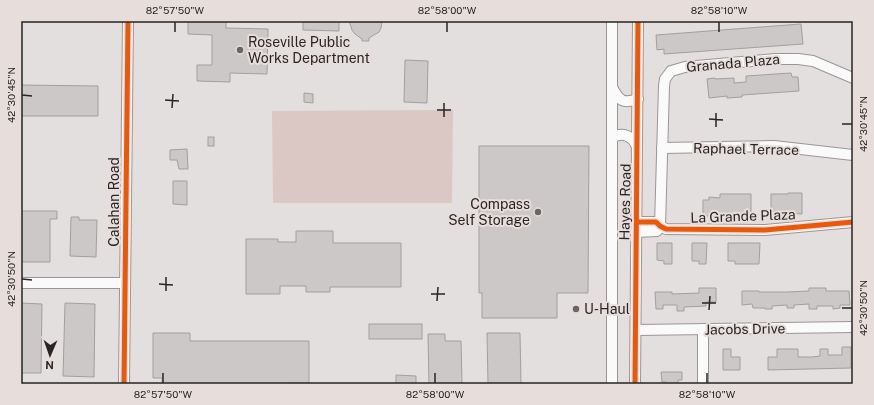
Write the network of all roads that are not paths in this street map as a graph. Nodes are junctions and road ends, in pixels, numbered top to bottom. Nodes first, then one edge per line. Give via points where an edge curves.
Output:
1 (128, 21) edge
2 (612, 21) edge
3 (638, 21) edge
4 (853, 78) edge
5 (612, 86) junction
6 (638, 99) junction
7 (612, 138) junction
8 (662, 148) junction
9 (637, 149) junction
10 (853, 156) edge
11 (853, 222) edge
12 (660, 226) junction
13 (636, 227) junction
14 (21, 283) edge
15 (125, 283) junction
16 (853, 327) edge
17 (703, 329) junction
18 (636, 330) junction
19 (124, 384) edge
20 (612, 384) edge
21 (635, 384) edge
22 (703, 384) edge

1 - 15 street, Calahan Road
2 - 5 street, Hayes Road
3 - 6 street, Hayes Road
4 - 8 street, Granada Plaza via 813,61 798,59 677,68 665,79
5 - 6 street via 616,95 623,101
5 - 7 street, Hayes Road
6 - 9 street, Hayes Road
7 - 9 street via 619,135 629,136
7 - 20 street, Hayes Road
8 - 10 street, Raphael Terrace via 774,146
8 - 12 street, Granada Plaza
9 - 13 street, Hayes Road
11 - 12 street, La Grande Plaza via 749,230 666,229
12 - 13 street, La Grande Plaza via 657,231
13 - 18 street, Hayes Road
14 - 15 street
15 - 19 street, Calahan Road
16 - 17 street, Jacobs Drive
17 - 18 street, Jacobs Drive
17 - 22 street
18 - 21 street, Hayes Road

